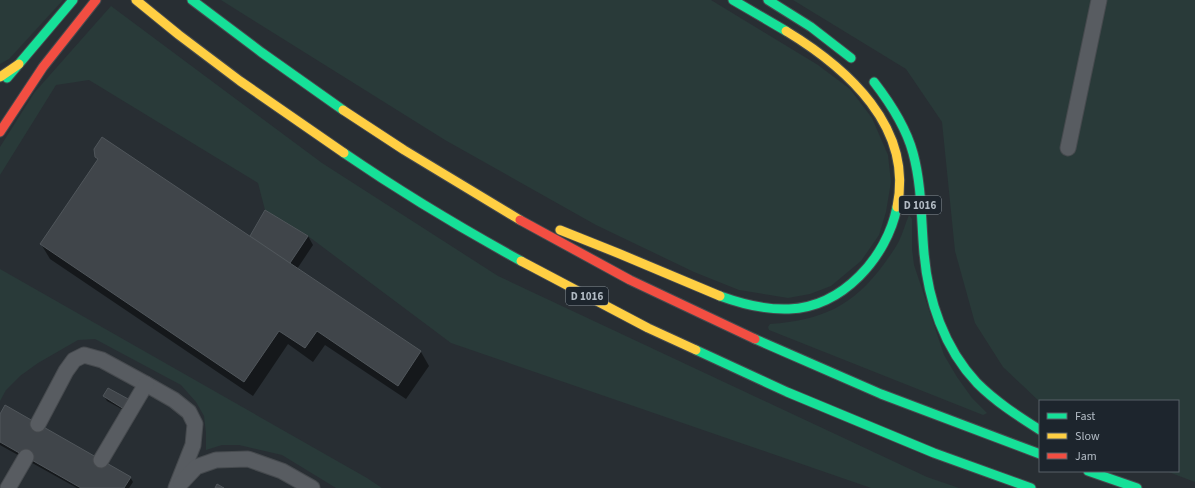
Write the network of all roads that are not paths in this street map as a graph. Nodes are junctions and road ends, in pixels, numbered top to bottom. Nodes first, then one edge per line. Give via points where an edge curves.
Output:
1 (73, 0) edge
2 (96, 0) edge
3 (136, 0) edge
4 (192, 0) edge
5 (732, 0) edge
6 (768, 0) edge
7 (1099, 0) edge
8 (18, 64) junction
9 (858, 64) dead end
10 (866, 73) dead end
11 (0, 77) edge
12 (0, 86) edge
13 (0, 132) edge
14 (1068, 148) dead end
15 (491, 204) junction
16 (146, 384) junction
17 (38, 424) dead end
18 (1039, 429) edge
19 (1039, 454) edge
20 (26, 457) dead end
21 (102, 460) dead end
22 (1092, 472) edge
23 (1119, 472) edge
24 (1141, 486) edge
25 (8, 488) edge
26 (176, 488) edge
27 (312, 488) edge
28 (1031, 488) edge

1 - 8 main road
2 - 13 main road via 43,67
3 - 28 main road, D 1016 via 284,112 375,173 462,228 551,278 648,328 787,392 934,453
4 - 15 main road, D 1016 via 356,119
5 - 15 main road, D 1016 via 809,45 837,66 868,98 890,135 899,165 899,193 888,235 882,249 866,271 832,296 807,306 778,309 748,305 711,293 600,245
6 - 9 main road via 824,36
7 - 14 lane
8 - 11 main road
8 - 12 main road
10 - 18 main road, D 1016 via 892,107 912,150 919,179 927,280 936,312 949,343 965,369 989,395
15 - 19 main road, D 1016 via 634,282 786,354 939,418
16 - 17 lane via 102,360 84,354 74,360 66,371
16 - 21 lane
16 - 26 lane via 189,412 194,424 193,445
20 - 25 lane
22 - 24 main road
23 - 24 main road
26 - 27 lane via 196,467 216,460 248,459 282,471

